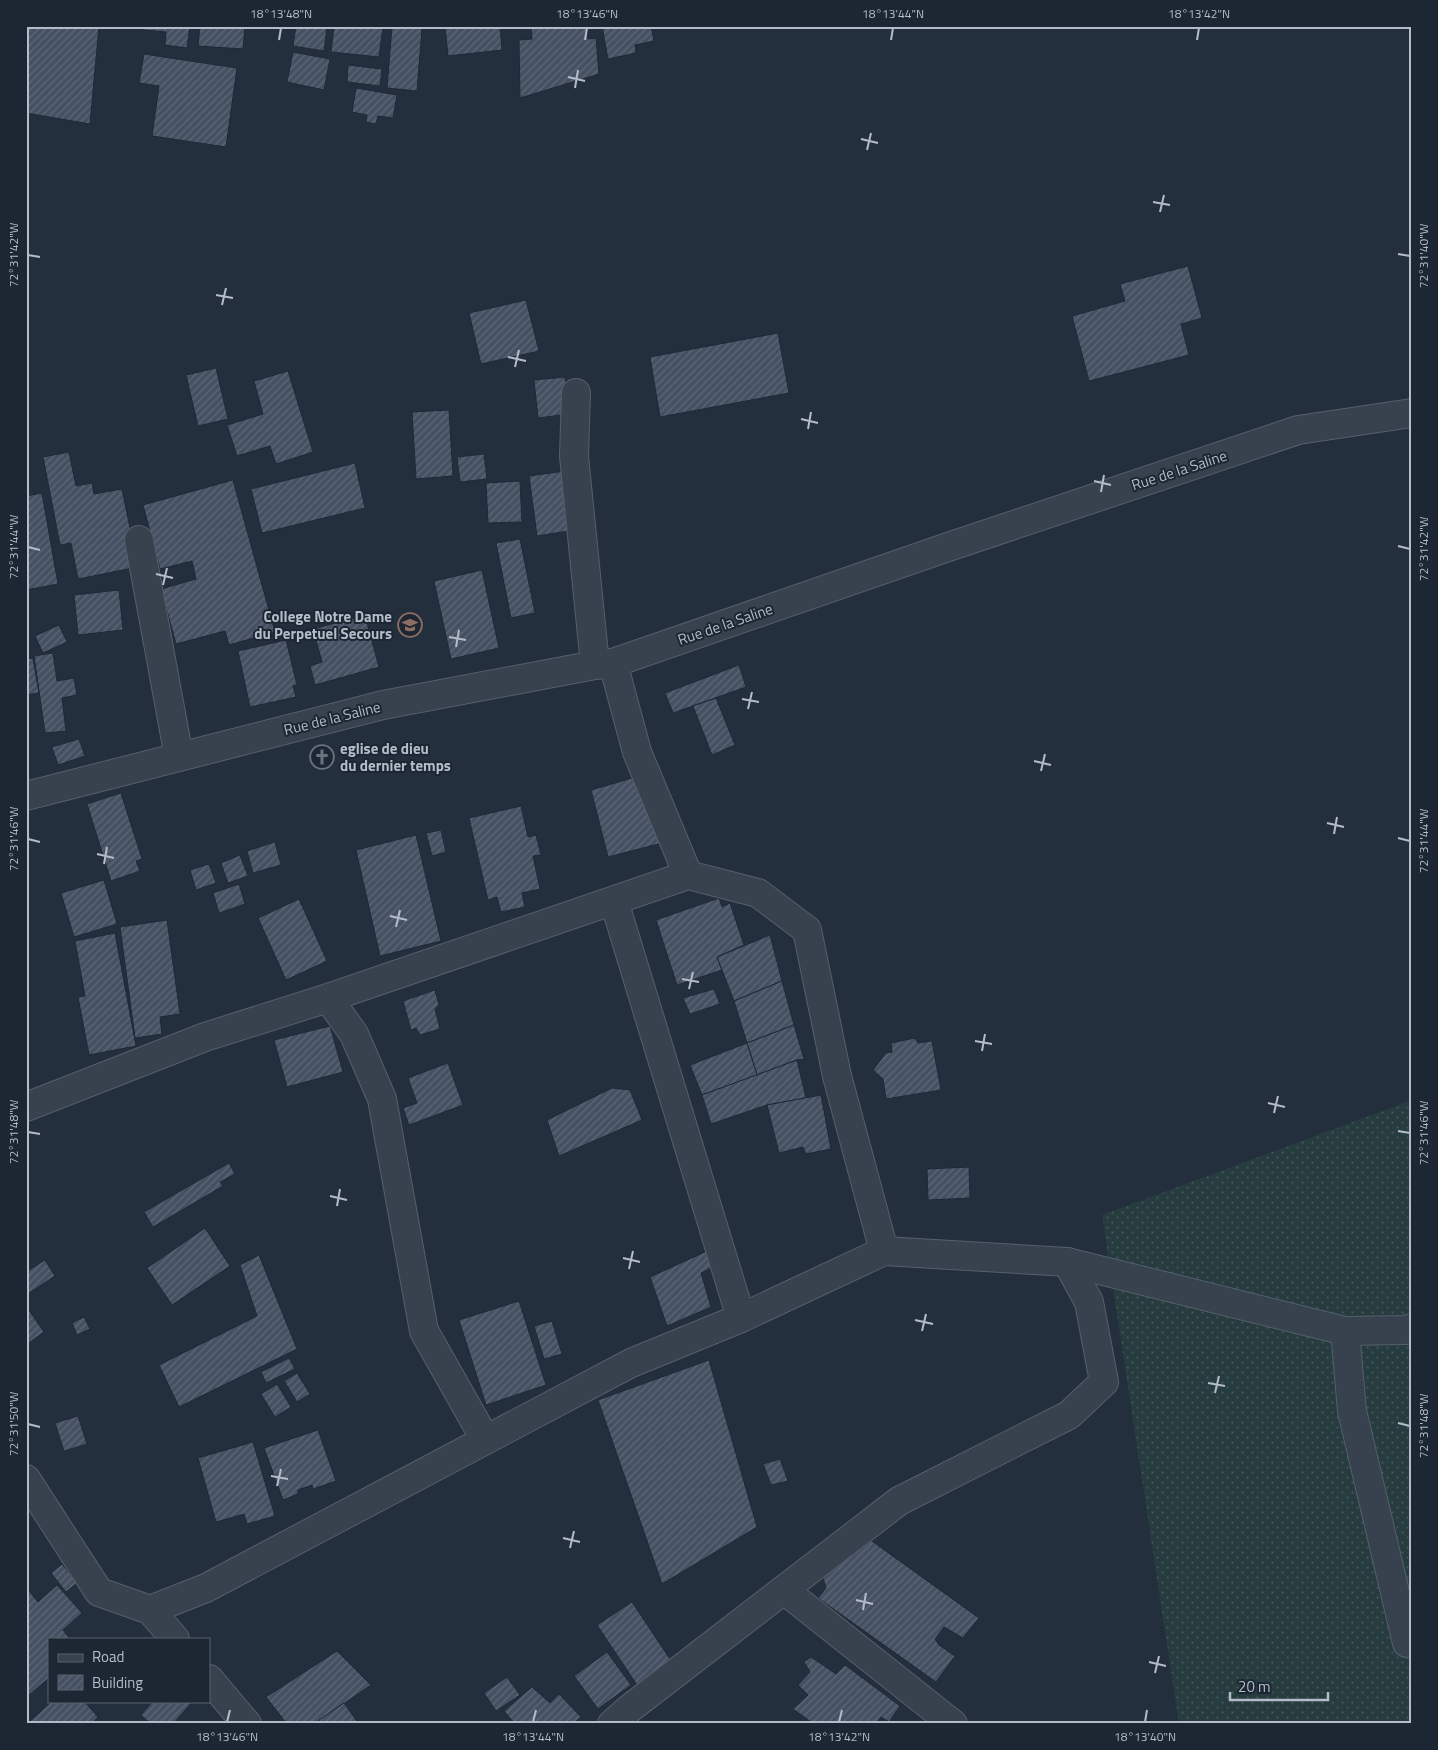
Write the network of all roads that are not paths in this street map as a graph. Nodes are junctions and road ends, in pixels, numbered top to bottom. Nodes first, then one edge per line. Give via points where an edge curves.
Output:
1 (576, 393) dead end
2 (1412, 413) edge
3 (139, 540) dead end
4 (604, 664) junction
5 (179, 757) junction
6 (26, 796) edge
7 (688, 875) junction
8 (614, 901) junction
9 (328, 998) junction
10 (26, 1107) edge
11 (884, 1251) junction
12 (1067, 1262) junction
13 (741, 1318) junction
14 (1412, 1328) edge
15 (1345, 1331) junction
16 (485, 1440) junction
17 (26, 1479) edge
18 (784, 1590) junction
19 (150, 1610) junction
20 (174, 1638) edge
21 (1412, 1643) edge
22 (210, 1680) edge
23 (247, 1724) edge
24 (612, 1724) edge
25 (953, 1724) edge

1 - 4 street via 574,456
2 - 4 street, Rue de la Saline via 1298,430
3 - 5 street
4 - 5 street, Rue de la Saline via 383,705
4 - 7 street
5 - 6 street, Rue de la Saline
7 - 8 street
7 - 11 street via 758,893 807,930 837,1076
8 - 9 street
8 - 13 street
9 - 10 street via 205,1037
9 - 16 street via 354,1034 382,1099 424,1331
11 - 12 street
11 - 13 street
12 - 15 street
12 - 18 street via 1089,1302 1104,1382 1069,1415 899,1501
13 - 16 street via 631,1362
14 - 15 street
15 - 21 street via 1352,1411 1407,1643
16 - 19 street via 206,1588
17 - 19 street via 99,1592
18 - 24 street
18 - 25 street
19 - 20 street
22 - 23 street

